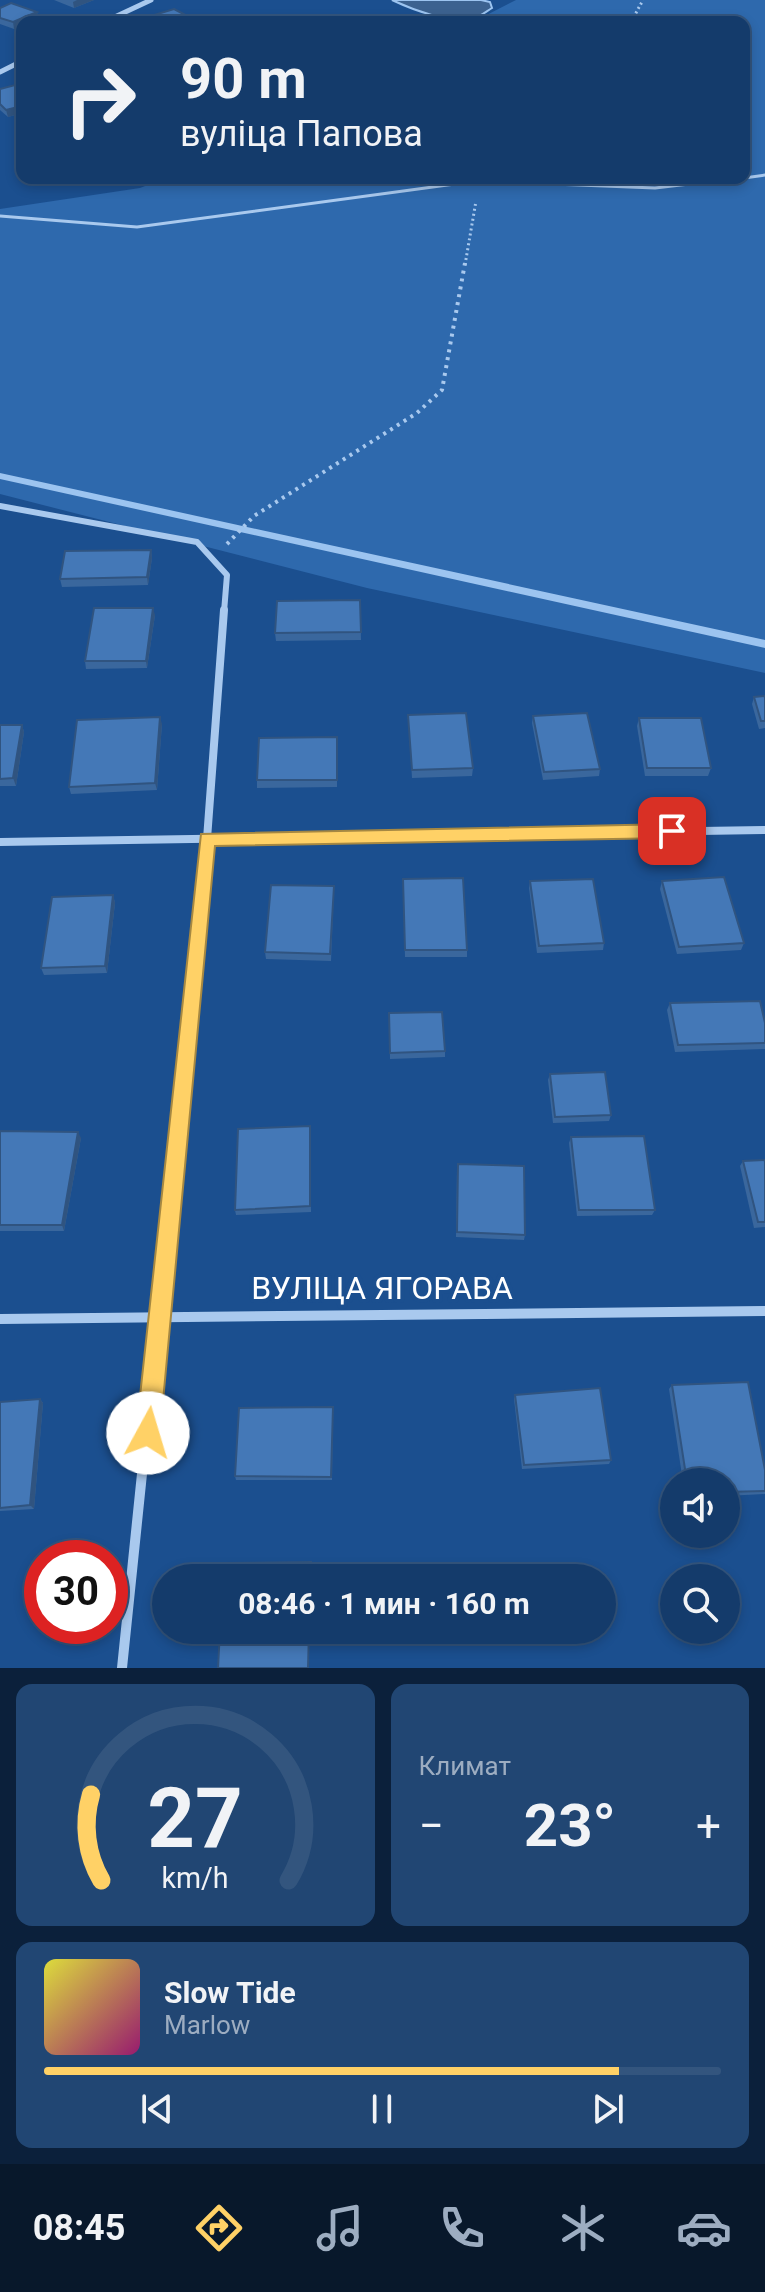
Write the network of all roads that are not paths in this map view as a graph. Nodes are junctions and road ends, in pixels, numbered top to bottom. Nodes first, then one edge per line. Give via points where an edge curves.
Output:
1 (151, 0) edge
2 (117, 16) edge
3 (455, 184) edge
4 (553, 184) edge
5 (690, 184) edge
6 (0, 216) edge
7 (0, 506) edge
8 (765, 830) edge
9 (207, 839) junction
10 (0, 842) edge
11 (765, 1311) edge
12 (161, 1315) junction
13 (0, 1319) edge
14 (122, 1668) edge

1 - 2 street
3 - 6 lane via 137,227
4 - 5 lane
7 - 9 street via 197,542 227,575
8 - 9 street
9 - 10 street
9 - 12 street
11 - 12 street, ВУЛІЦА ЯГОРАВА
12 - 13 street, ВУЛІЦА ЯГОРАВА
12 - 14 street

